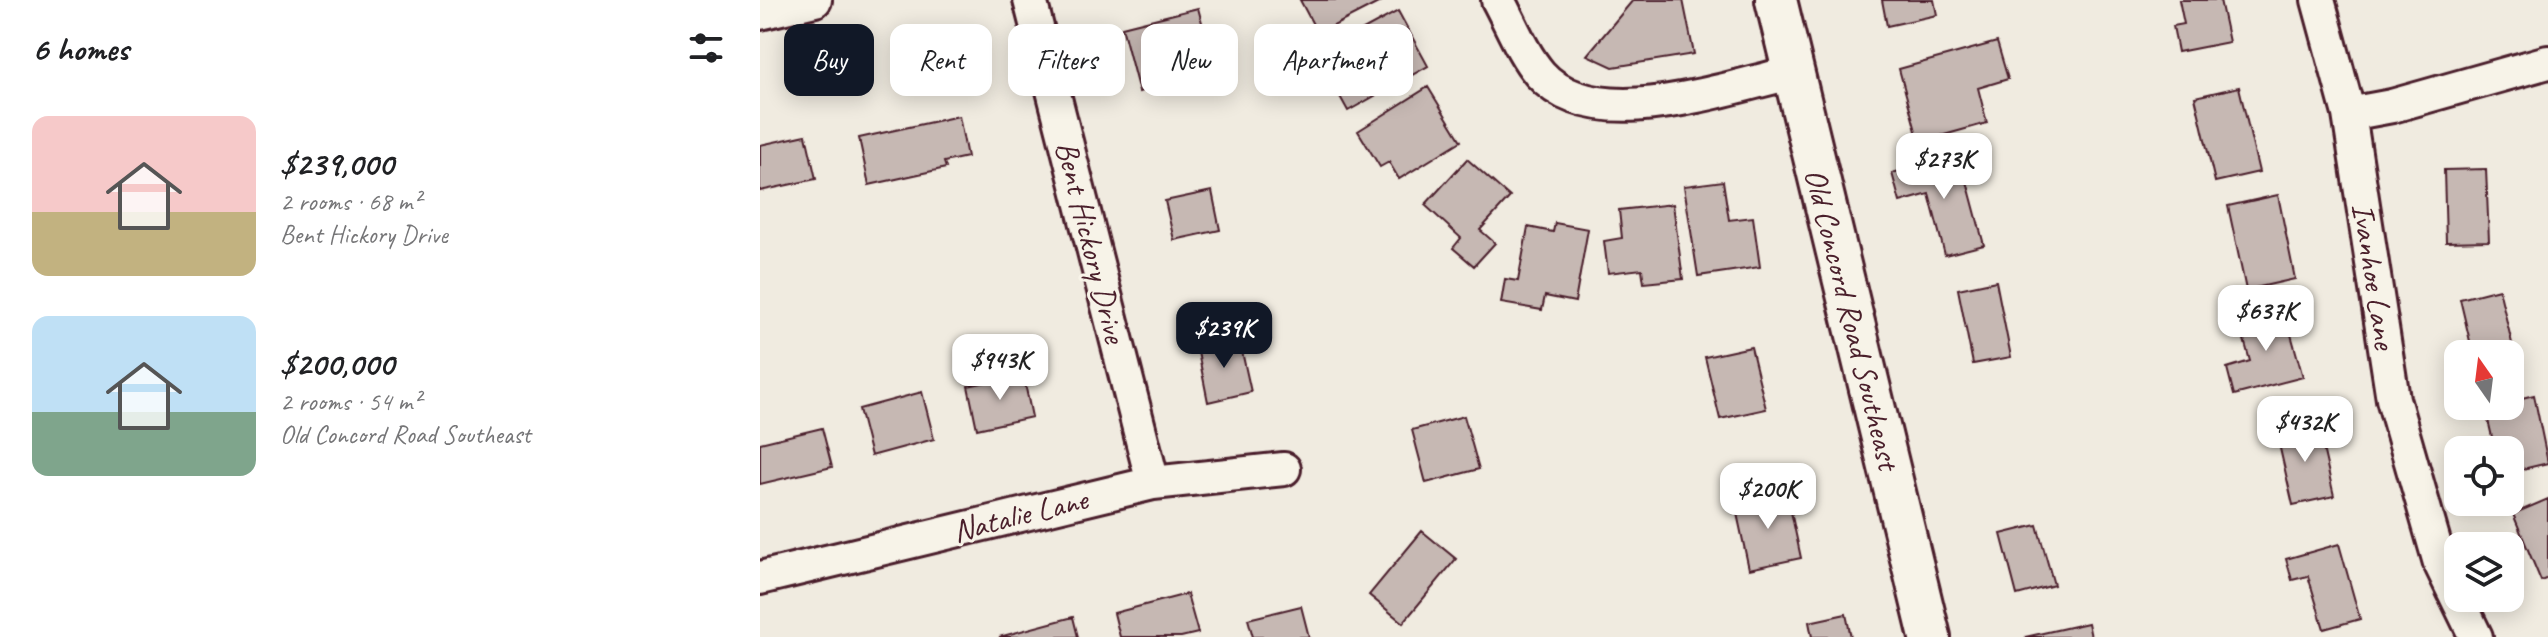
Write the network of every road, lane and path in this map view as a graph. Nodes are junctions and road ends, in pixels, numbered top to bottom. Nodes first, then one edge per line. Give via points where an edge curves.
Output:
1 (815, 0) edge
2 (1030, 0) edge
3 (1498, 0) edge
4 (1776, 0) edge
5 (2318, 0) edge
6 (760, 13) edge
7 (2548, 62) edge
8 (1791, 73) junction
9 (2349, 114) junction
10 (1284, 469) dead end
11 (1153, 483) junction
12 (760, 578) edge
13 (1930, 637) edge
14 (2476, 637) edge

1 - 6 street
2 - 11 street, Bent Hickory Drive
3 - 8 street via 1540,74 1570,95 1590,101 1658,103
4 - 8 street, Old Concord Road Southeast
5 - 9 street, Ivanhoe Lane
7 - 9 street
8 - 13 street, Old Concord Road Southeast
9 - 14 street, Ivanhoe Lane via 2393,399 2440,563
10 - 11 street, Natalie Lane
11 - 12 street, Natalie Lane

